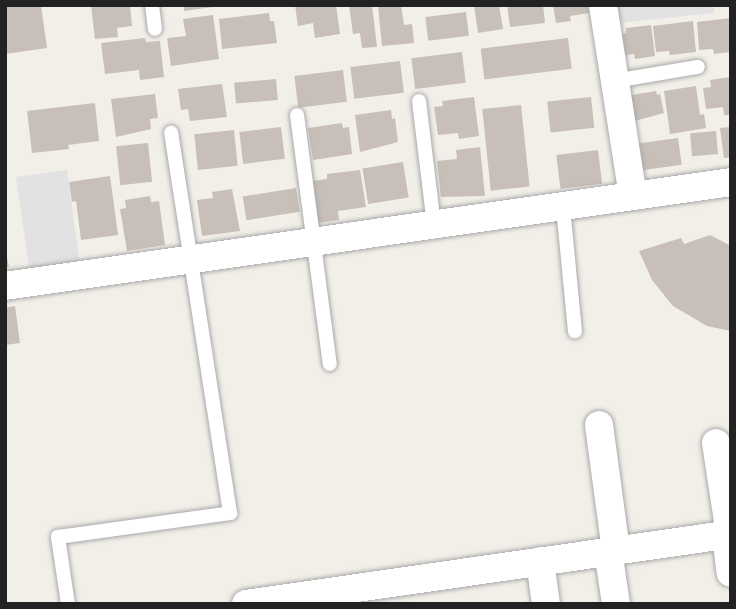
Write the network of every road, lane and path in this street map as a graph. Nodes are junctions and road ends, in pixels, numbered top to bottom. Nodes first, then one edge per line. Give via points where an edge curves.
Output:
1 (152, 5) edge
2 (603, 5) edge
3 (155, 29) dead end
4 (698, 67) dead end
5 (614, 81) junction
6 (419, 101) dead end
7 (297, 115) dead end
8 (171, 133) dead end
9 (731, 182) edge
10 (633, 196) junction
11 (563, 207) junction
12 (435, 225) junction
13 (314, 242) junction
14 (191, 259) junction
15 (5, 286) edge
16 (575, 331) dead end
17 (330, 364) dead end
18 (599, 425) dead end
19 (716, 443) dead end
20 (729, 534) edge
21 (612, 551) junction
22 (540, 561) junction
23 (731, 573) edge
24 (368, 595) edge
25 (68, 604) edge
26 (246, 604) edge
27 (546, 604) edge
28 (616, 604) edge

1 - 3 lane
2 - 5 street
4 - 5 lane
5 - 10 street
6 - 12 lane
7 - 13 lane
8 - 14 lane
9 - 10 street
10 - 11 street
11 - 12 street
11 - 16 lane
12 - 13 street
13 - 14 street
13 - 17 lane
14 - 15 street
14 - 25 lane via 230,513 58,537
18 - 21 street
19 - 20 street
20 - 21 street
20 - 23 street
21 - 22 street
21 - 28 street
22 - 24 street
22 - 27 street
24 - 26 street

